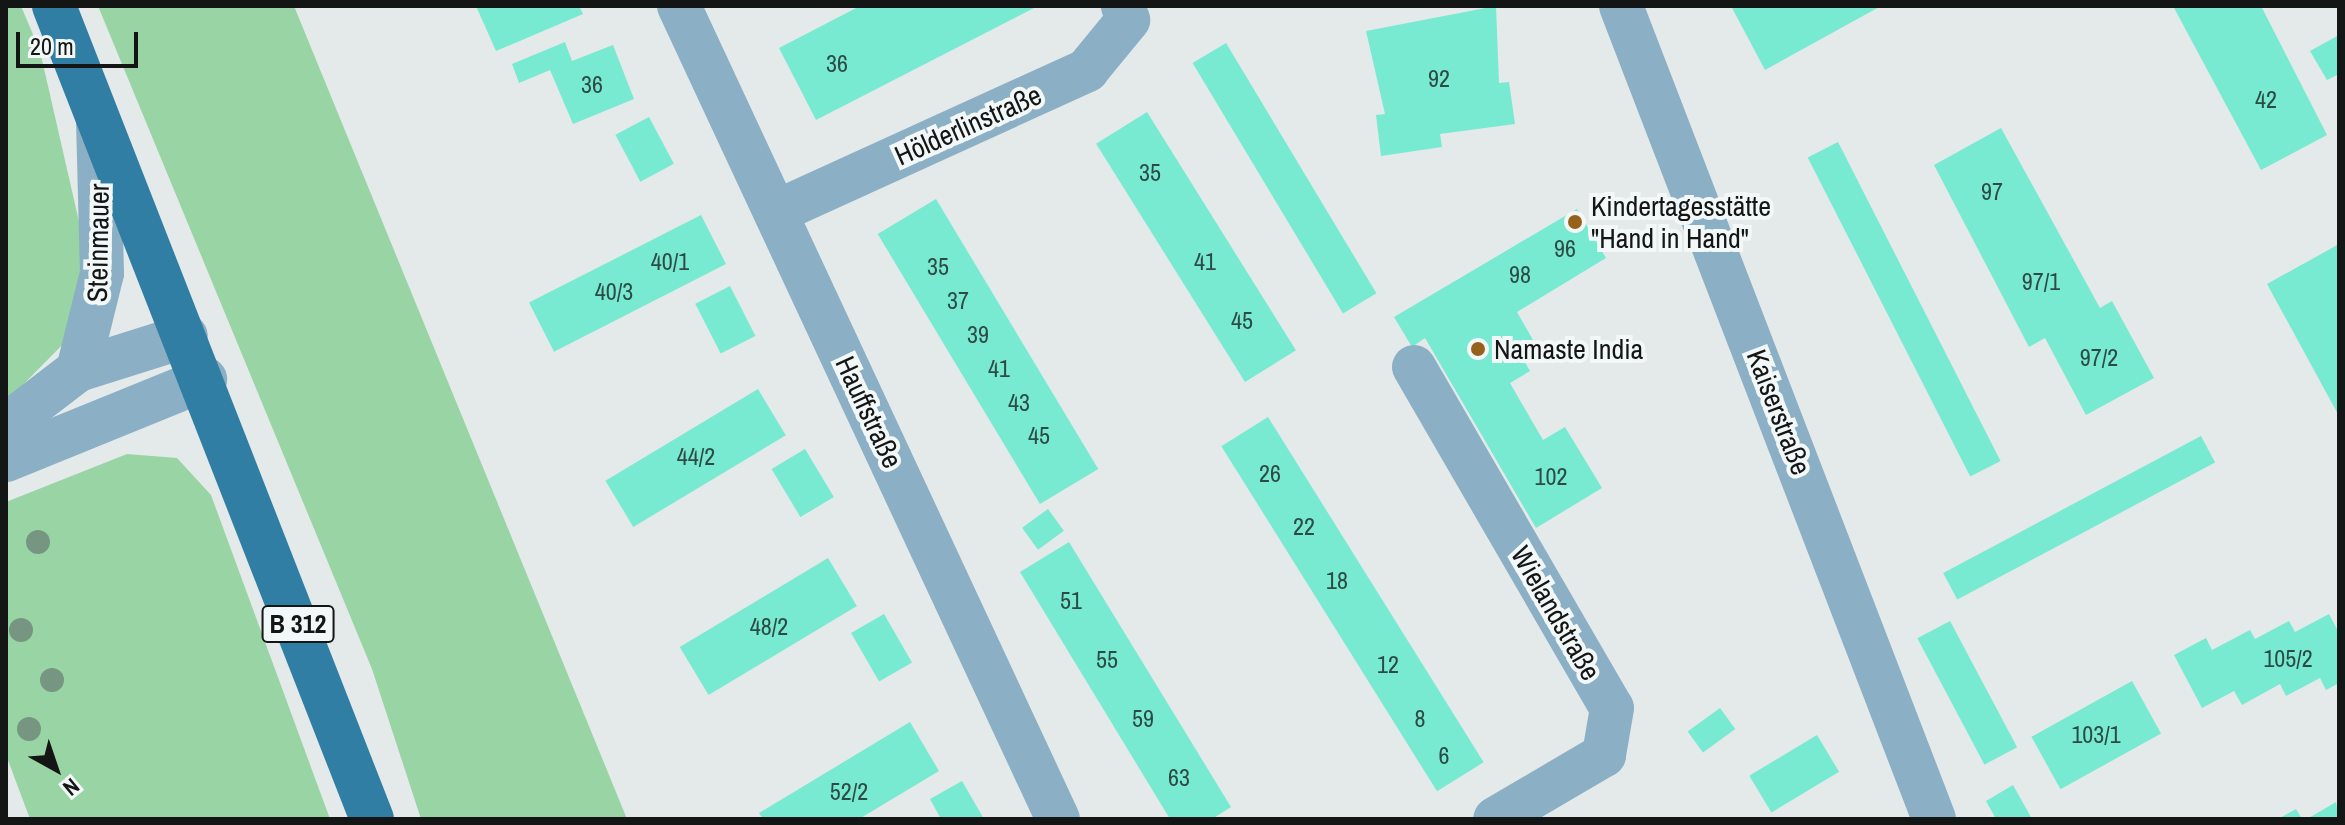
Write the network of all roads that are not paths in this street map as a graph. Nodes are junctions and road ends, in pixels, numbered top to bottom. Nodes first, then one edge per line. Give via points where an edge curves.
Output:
1 (54, 6) edge
2 (679, 6) edge
3 (1123, 6) edge
4 (1621, 6) edge
5 (98, 112) junction
6 (776, 212) junction
7 (186, 336) junction
8 (1414, 367) dead end
9 (78, 370) junction
10 (205, 379) junction
11 (6, 425) edge
12 (6, 460) edge
13 (372, 819) edge
14 (1058, 819) edge
15 (1495, 819) edge
16 (1934, 819) edge

1 - 5 main road, B 312
2 - 6 street, Hauffstraße
3 - 6 street, Hölderlinstraße via 1128,20 1087,70
4 - 16 street, Kaiserstraße
5 - 7 main road, B 312
5 - 9 street, Steinmauer via 102,273
6 - 14 street, Hauffstraße
7 - 9 street
7 - 10 main road, B 312
8 - 15 street, Wielandstraße via 1612,708 1604,755
9 - 11 street
10 - 12 street
10 - 13 main road, B 312

